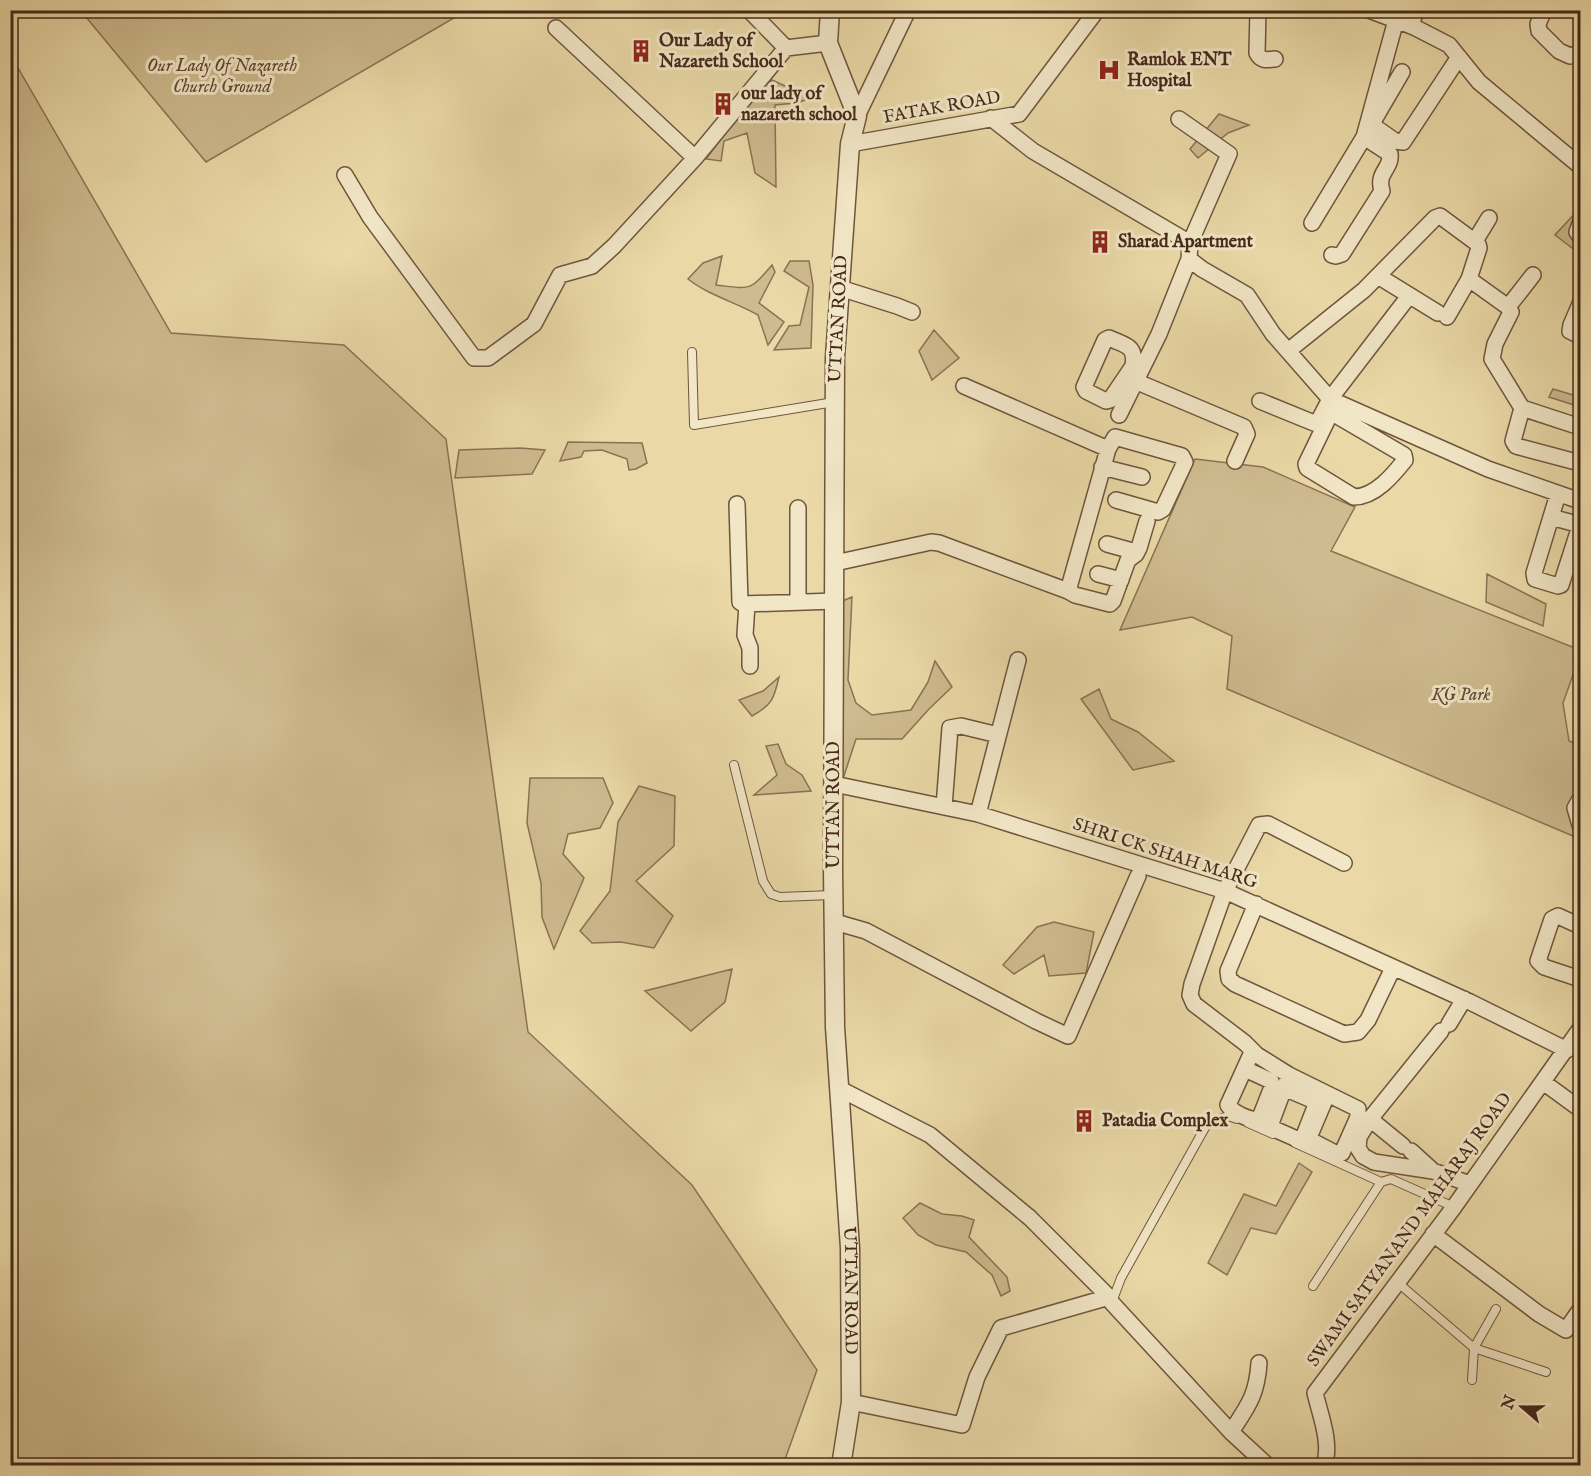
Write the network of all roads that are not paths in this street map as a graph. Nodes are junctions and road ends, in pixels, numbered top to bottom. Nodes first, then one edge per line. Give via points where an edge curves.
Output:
1 (749, 10) edge
2 (830, 10) edge
3 (908, 10) edge
4 (1097, 10) edge
5 (1258, 10) edge
6 (1369, 10) edge
7 (1416, 10) edge
8 (1544, 10) edge
9 (1396, 20) junction
10 (1411, 26) junction
11 (556, 28) dead end
12 (828, 43) junction
13 (786, 48) junction
14 (1581, 53) edge
15 (1459, 57) junction
16 (1275, 59) dead end
17 (1402, 72) dead end
18 (857, 116) junction
19 (991, 118) junction
20 (1179, 119) dead end
21 (1364, 137) junction
22 (850, 144) junction
23 (695, 158) junction
24 (1581, 165) edge
25 (345, 175) dead end
26 (1489, 218) dead end
27 (1312, 223) dead end
28 (1581, 224) edge
29 (1581, 236) edge
30 (1475, 241) junction
31 (1190, 243) junction
32 (1332, 255) dead end
33 (1189, 259) junction
34 (1533, 275) dead end
35 (1378, 276) junction
36 (1469, 279) junction
37 (840, 288) junction
38 (1409, 296) junction
39 (1581, 304) edge
40 (1508, 307) junction
41 (912, 312) dead end
42 (1581, 336) edge
43 (1288, 351) junction
44 (692, 352) dead end
45 (1136, 372) junction
46 (964, 386) dead end
47 (1260, 401) dead end
48 (835, 402) junction
49 (1333, 405) junction
50 (1522, 408) junction
51 (1119, 415) dead end
52 (1581, 427) edge
53 (1107, 449) junction
54 (1235, 461) dead end
55 (1581, 463) edge
56 (1102, 467) junction
57 (1143, 477) dead end
58 (1558, 494) junction
59 (1116, 500) dead end
60 (1581, 501) edge
61 (737, 504) dead end
62 (798, 508) dead end
63 (1551, 517) junction
64 (1147, 521) dead end
65 (1107, 544) dead end
66 (1137, 552) junction
67 (836, 562) junction
68 (1098, 574) dead end
69 (1121, 580) junction
70 (1068, 591) junction
71 (835, 601) junction
72 (798, 602) junction
73 (747, 604) junction
74 (1018, 660) dead end
75 (750, 666) dead end
76 (998, 735) junction
77 (734, 765) dead end
78 (834, 784) junction
79 (1581, 799) edge
80 (944, 807) junction
81 (978, 814) junction
82 (1581, 825) edge
83 (1344, 863) dead end
84 (1138, 876) dead end
85 (1225, 891) junction
86 (834, 895) junction
87 (1256, 904) junction
88 (836, 922) junction
89 (1581, 926) edge
90 (1393, 968) junction
91 (1581, 979) edge
92 (1464, 999) junction
93 (1581, 1029) edge
94 (1567, 1050) junction
95 (1252, 1052) junction
96 (1245, 1069) dead end
97 (1543, 1082) junction
98 (840, 1089) junction
99 (1327, 1095) dead end
100 (1581, 1109) edge
101 (1370, 1119) junction
102 (1433, 1172) junction
103 (1381, 1182) junction
104 (1470, 1184) junction
105 (1454, 1207) junction
106 (1433, 1234) junction
107 (1397, 1282) junction
108 (1313, 1286) dead end
109 (1110, 1300) junction
110 (1496, 1309) dead end
111 (1581, 1310) edge
112 (1474, 1348) junction
113 (1259, 1363) dead end
114 (1546, 1372) dead end
115 (1472, 1380) dead end
116 (851, 1402) junction
117 (1231, 1432) junction
118 (841, 1466) edge
119 (1268, 1466) edge
120 (1324, 1466) edge

1 - 13 street
2 - 12 street
3 - 18 street
4 - 19 street, FATAK ROAD via 1019,114
5 - 16 street via 1257,53 1264,60
6 - 9 street
7 - 10 street
8 - 14 street via 1539,31 1559,51 1570,56
9 - 10 street
9 - 21 street
10 - 15 street via 1449,45
11 - 23 street
12 - 13 street
12 - 18 street
13 - 23 street
15 - 17 street via 1403,142 1375,127 1374,120
15 - 24 street via 1479,82
18 - 22 street, UTTAN ROAD
19 - 22 street, FATAK ROAD
19 - 31 street via 1033,152
20 - 31 street via 1229,154
21 - 27 street
21 - 32 street via 1390,154 1391,160 1380,176 1382,191 1342,254
22 - 37 street, UTTAN ROAD
23 - 25 street via 592,266 560,275 534,324 488,358 474,358 370,218
26 - 30 street
28 - 29 street via 1577,232
30 - 35 street via 1440,216
30 - 36 street via 1479,248
31 - 33 street
33 - 43 street via 1247,295
33 - 45 street via 1159,334
34 - 40 street
35 - 38 street
35 - 43 street
36 - 38 street via 1442,315
36 - 40 street
37 - 41 street
37 - 48 street, UTTAN ROAD
38 - 49 street
39 - 42 street via 1570,325 1570,331
40 - 50 street via 1511,312 1492,359
43 - 49 street
44 - 48 lane via 694,425
45 - 51 street
45 - 54 street via 1244,427 1247,434
46 - 53 street
47 - 49 street via 1314,423
48 - 67 street, UTTAN ROAD
49 - 49 street via 1307,468 1354,497 1362,497 1390,478 1405,460 1404,455
49 - 58 street
50 - 52 street
50 - 55 street via 1513,441 1516,446
53 - 56 street
53 - 59 street via 1115,437 1182,456 1185,462 1158,512
56 - 57 street
56 - 70 street
58 - 60 street
58 - 63 street
61 - 73 street via 740,602
62 - 72 street
63 - 63 street via 1534,573 1535,579 1558,586 1575,530
64 - 66 street
65 - 66 street
66 - 69 street via 1128,560
67 - 70 street via 931,542
67 - 71 street, UTTAN ROAD
68 - 69 street
69 - 70 street via 1110,604
71 - 72 street
71 - 78 street, UTTAN ROAD
72 - 73 street
73 - 75 street via 745,634
74 - 76 street
76 - 80 street via 962,726 950,729
76 - 81 street
77 - 86 lane via 771,894
78 - 80 street, SHRI CK SHAH MARG
78 - 86 street, UTTAN ROAD
79 - 82 street via 1575,808
80 - 81 street, SHRI CK SHAH MARG
81 - 85 street, SHRI CK SHAH MARG
83 - 85 street via 1268,824 1259,825
84 - 88 street via 1068,1036 866,931
85 - 87 street, SHRI CK SHAH MARG
85 - 95 street via 1190,995 1194,1004
86 - 88 street, UTTAN ROAD
87 - 90 street, SHRI CK SHAH MARG
87 - 90 street via 1228,971 1235,984 1344,1034 1358,1032 1368,1020
88 - 98 street, UTTAN ROAD
89 - 91 street via 1558,916 1552,919 1538,961 1544,967
90 - 92 street, SHRI CK SHAH MARG
92 - 94 street, SHRI CK SHAH MARG
92 - 101 street
93 - 94 street, SWAMI SATYANAND MAHARAJ ROAD
94 - 97 street, SWAMI SATYANAND MAHARAJ ROAD
95 - 96 street
95 - 99 street via 1286,1081
97 - 100 street
97 - 104 street, SWAMI SATYANAND MAHARAJ ROAD
98 - 109 street via 930,1135 1030,1218
98 - 116 street, UTTAN ROAD via 850,1248
101 - 102 street
101 - 102 street via 1359,1137 1358,1148 1363,1156 1374,1162
102 - 104 street
103 - 105 lane via 1390,1179
103 - 108 lane
103 - 109 lane via 1228,1116 1207,1124
104 - 105 street, SWAMI SATYANAND MAHARAJ ROAD
105 - 106 street, SWAMI SATYANAND MAHARAJ ROAD
106 - 107 street, SWAMI SATYANAND MAHARAJ ROAD
106 - 111 street via 1566,1330
107 - 112 lane
107 - 120 street, SWAMI SATYANAND MAHARAJ ROAD via 1315,1393 1328,1457
109 - 116 street via 1001,1328 977,1377 962,1425
109 - 117 street
110 - 112 lane
112 - 114 lane
112 - 115 lane
113 - 117 street via 1251,1401
116 - 118 street, UTTAN ROAD
117 - 119 street

